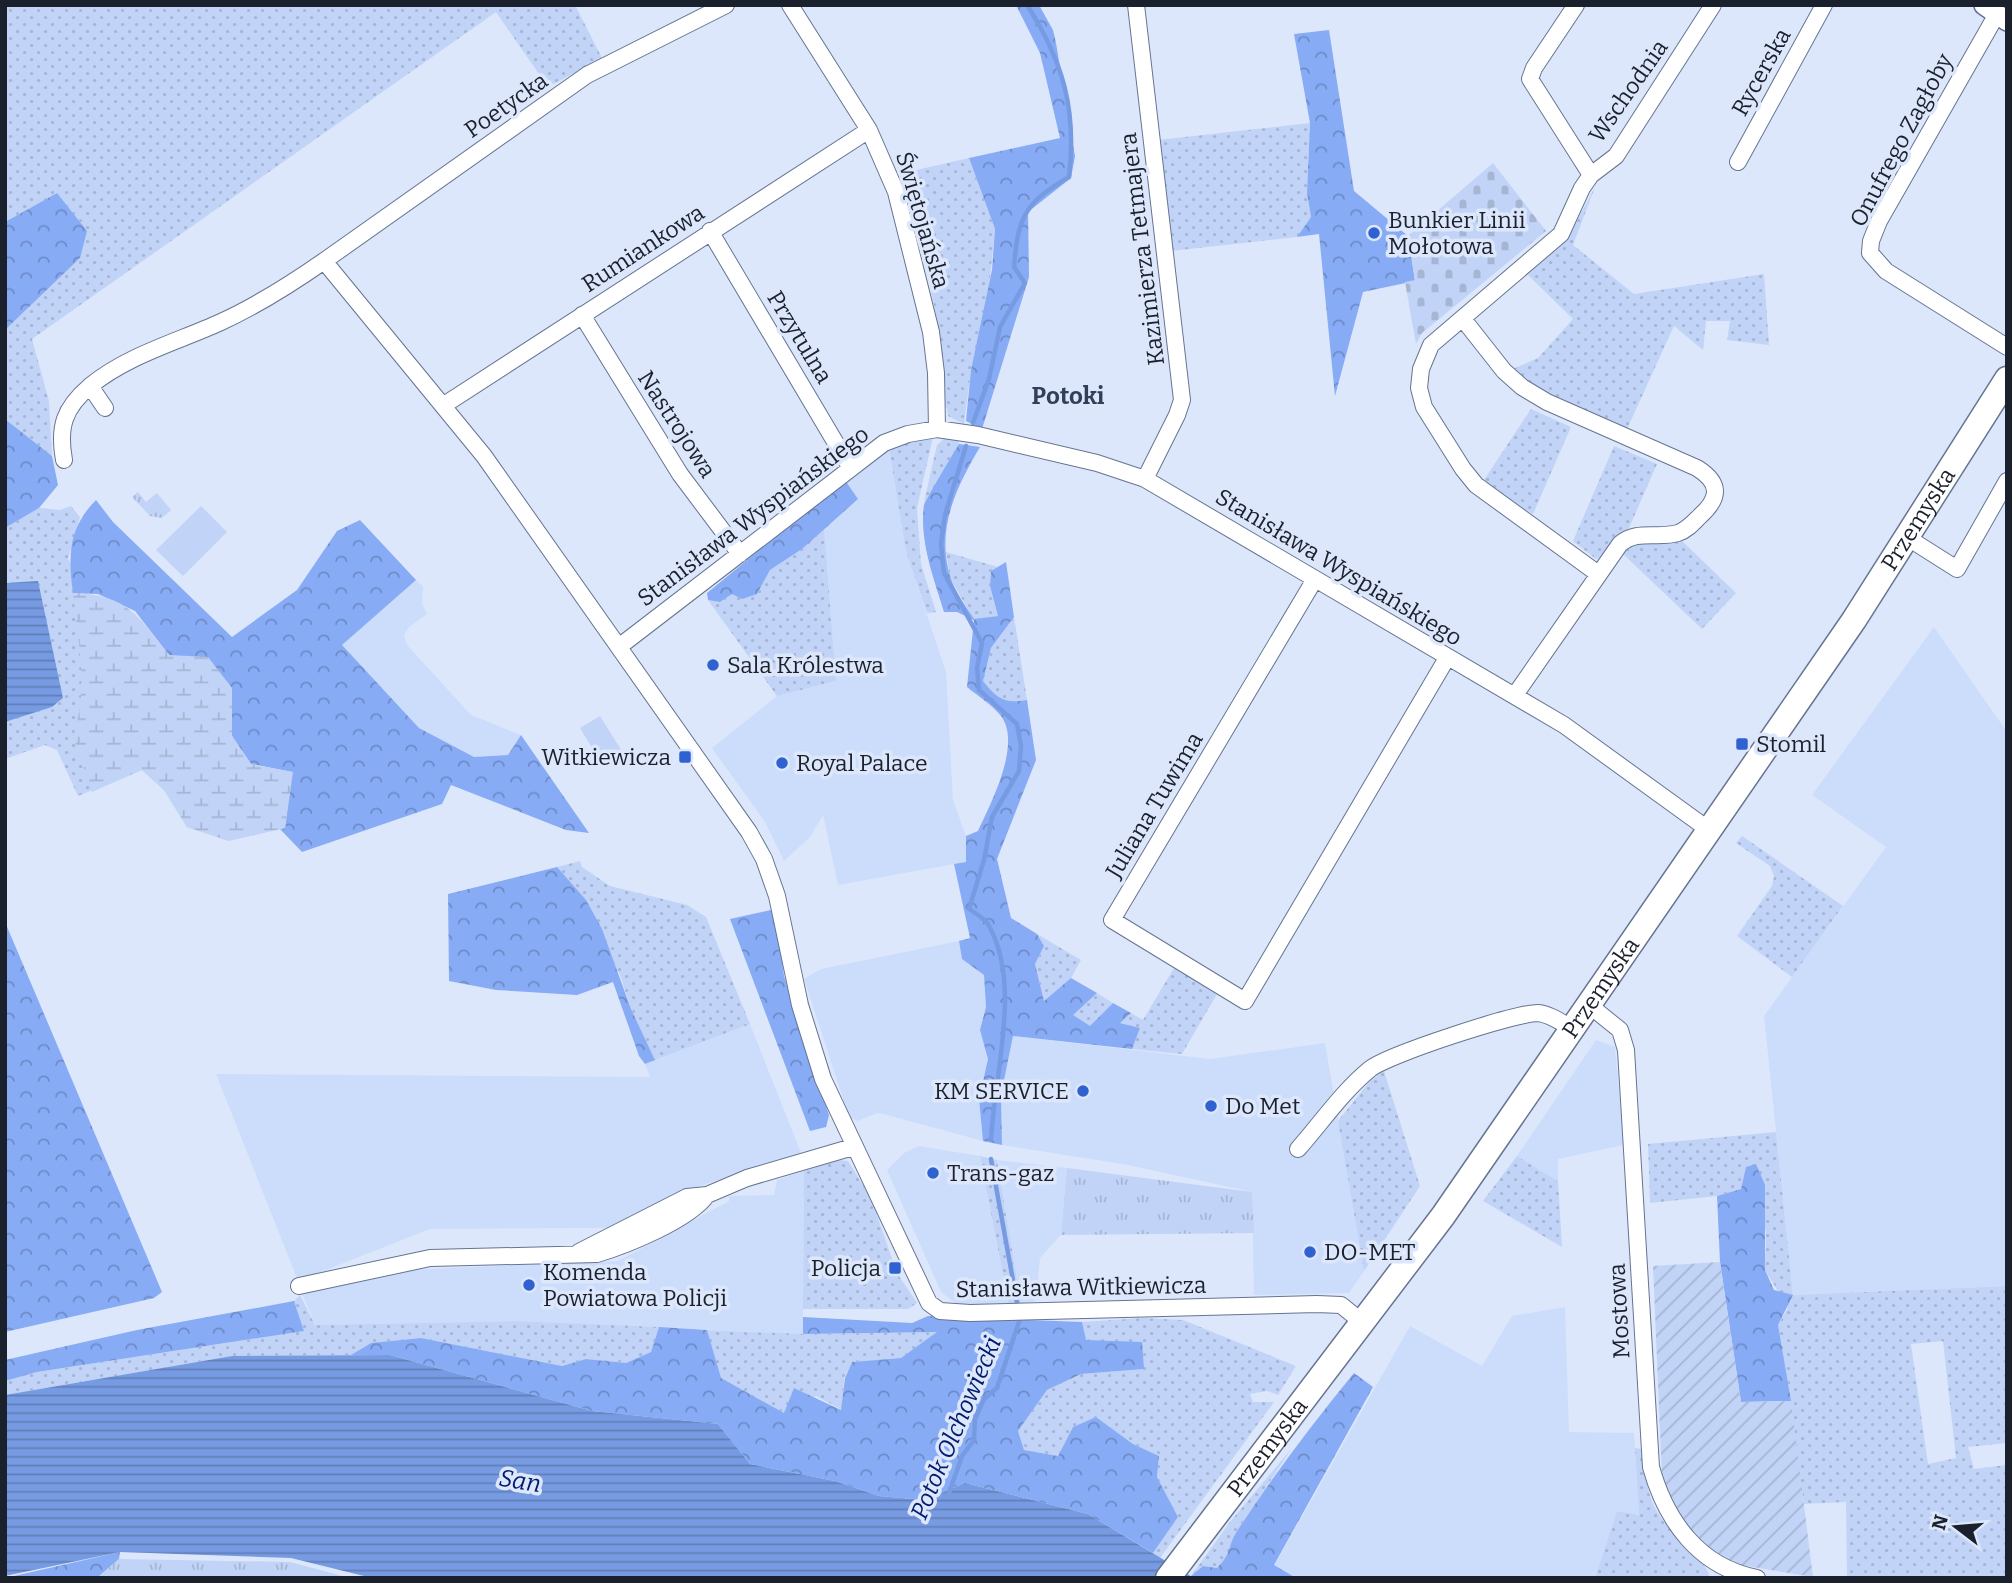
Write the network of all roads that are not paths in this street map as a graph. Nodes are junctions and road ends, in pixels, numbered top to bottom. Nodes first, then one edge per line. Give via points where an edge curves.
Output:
1 (726, 5) edge
2 (790, 5) edge
3 (1136, 5) edge
4 (1576, 5) edge
5 (1713, 5) edge
6 (1824, 5) edge
7 (1996, 13) edge
8 (869, 130) junction
9 (1738, 162) dead end
10 (1591, 175) junction
11 (710, 231) junction
12 (324, 261) junction
13 (582, 315) junction
14 (1463, 319) junction
15 (2007, 347) edge
16 (2007, 379) edge
17 (90, 386) junction
18 (444, 405) junction
19 (105, 408) dead end
20 (937, 429) junction
21 (64, 460) dead end
22 (850, 467) junction
23 (1145, 479) junction
24 (2007, 481) edge
25 (1908, 538) junction
26 (740, 554) junction
27 (1597, 573) junction
28 (1315, 579) junction
29 (620, 646) junction
30 (1447, 658) junction
31 (1515, 695) junction
32 (1709, 830) junction
33 (1589, 1005) junction
34 (1573, 1029) junction
35 (853, 1147) junction
36 (1297, 1149) dead end
37 (299, 1286) dead end
38 (1362, 1322) junction
39 (1168, 1578) edge
40 (1757, 1578) edge

1 - 12 street, Poetycka via 587,75
2 - 8 street, Świętojańska
3 - 23 street, Kazimierza Tetmajera via 1182,400
4 - 10 street via 1530,79
5 - 10 street, Wschodnia via 1616,156
6 - 9 street, Rycerska
7 - 15 street, Onufrego Zagłoby via 1879,221 1870,253 1886,271
8 - 11 street, Rumiankowa
8 - 20 street, Świętojańska via 896,192 916,266 936,373
10 - 14 street, Wschodnia via 1561,234
11 - 13 street, Rumiankowa
11 - 22 street, Przytulna
12 - 17 street via 256,305 125,362
12 - 18 street
13 - 18 street, Rumiankowa
13 - 26 street, Nastrojowa via 680,474
14 - 27 street, Wschodnia via 1431,345 1421,369 1424,407 1476,485
14 - 27 street via 1504,372 1522,387 1697,468 1711,479 1716,491 1713,505 1686,530 1630,535
16 - 25 main road, Przemyska
17 - 19 street
17 - 21 street via 64,416
18 - 29 street
20 - 22 street, Stanisława Wyspiańskiego via 908,433 884,443
20 - 23 street, Stanisława Wyspiańskiego via 1087,460
22 - 26 street, Stanisława Wyspiańskiego
23 - 28 street, Stanisława Wyspiańskiego
24 - 25 street via 1957,569
25 - 32 main road, Przemyska
26 - 29 street, Stanisława Wyspiańskiego
27 - 31 street
28 - 30 street, Stanisława Wyspiańskiego
28 - 30 street, Juliana Tuwima via 1112,920 1245,1001
29 - 35 street, Stanisława Witkiewicza via 764,859 810,1041
30 - 31 street, Stanisława Wyspiańskiego
31 - 32 street, Stanisława Wyspiańskiego
32 - 33 main road, Przemyska
33 - 34 main road, Przemyska
33 - 40 street, Mostowa via 1620,1030 1626,1049 1651,1467 1660,1499 1677,1528 1709,1559
34 - 36 street via 1541,1013 1526,1015 1382,1060 1358,1080
34 - 38 main road, Przemyska via 1443,1216
35 - 37 street via 747,1178 707,1195 687,1197 574,1255 430,1258
35 - 38 street, Stanisława Witkiewicza via 926,1297 940,1311 1138,1311 1317,1304 1341,1306
38 - 39 main road, Przemyska

